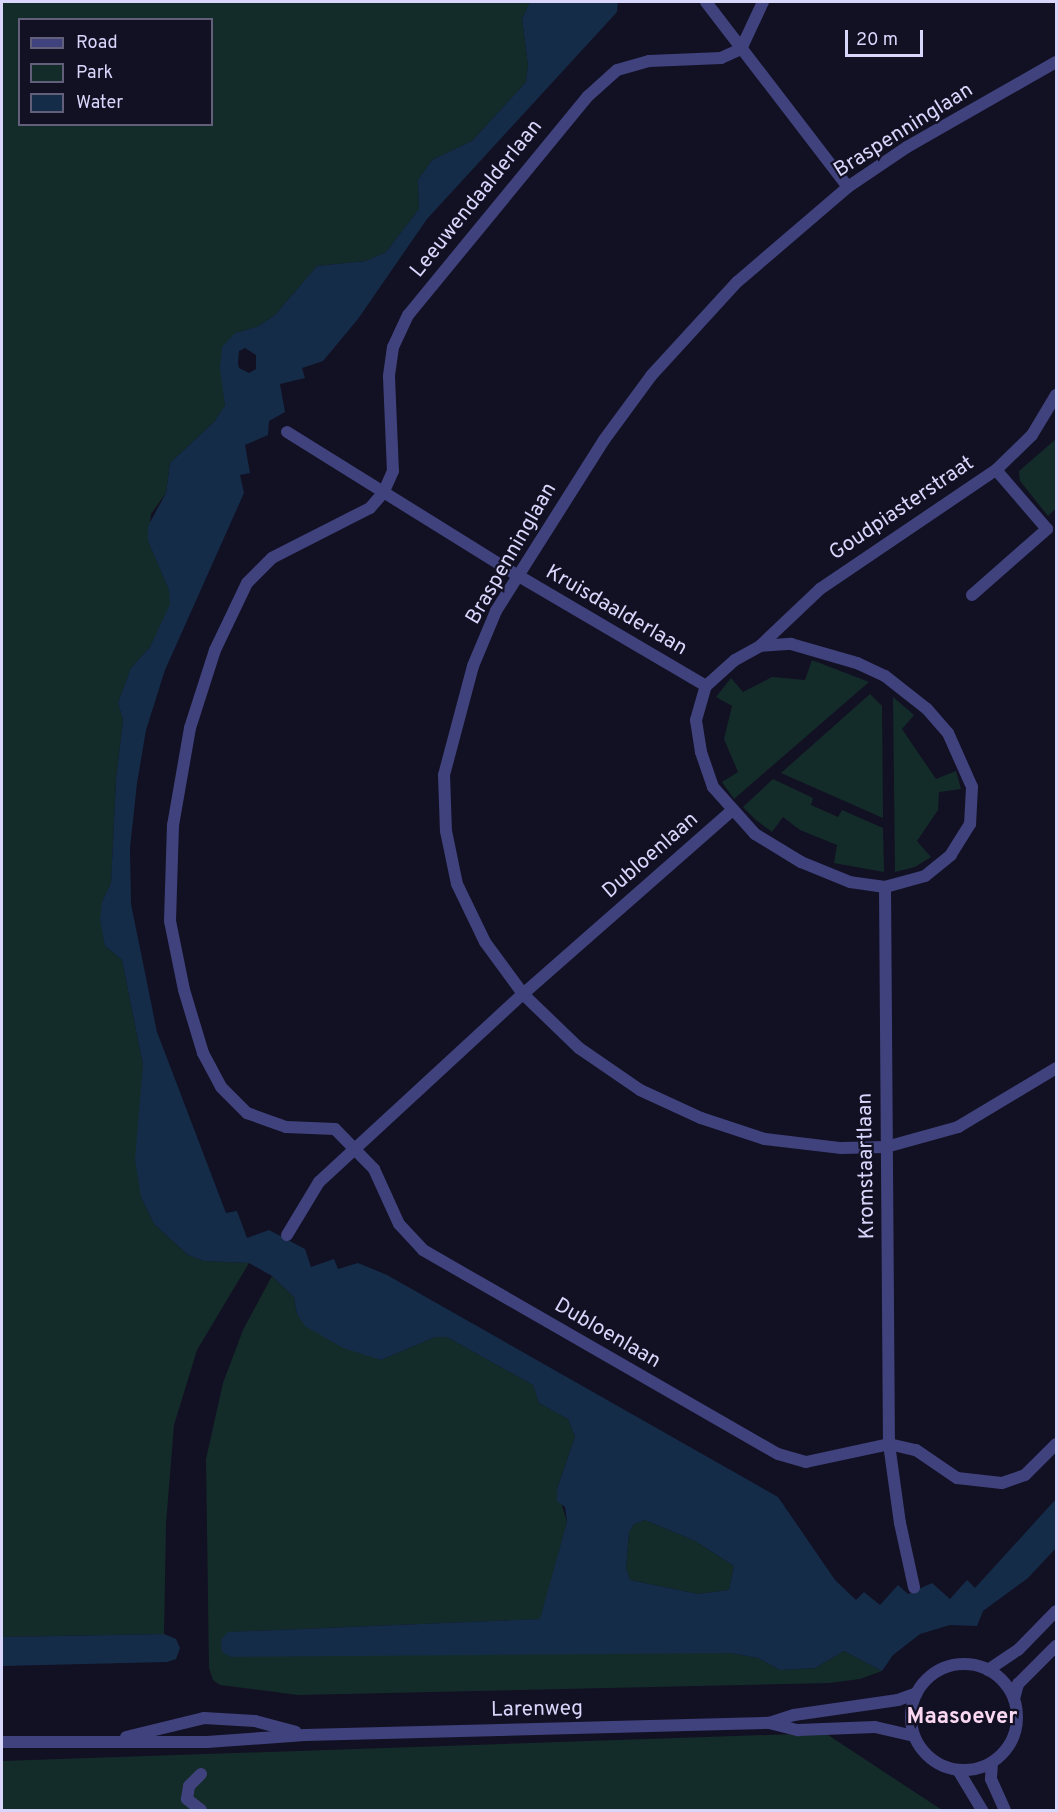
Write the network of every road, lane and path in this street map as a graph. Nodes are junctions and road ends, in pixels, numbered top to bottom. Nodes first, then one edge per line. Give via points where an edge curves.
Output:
1 (706, 2) edge
2 (763, 2) edge
3 (741, 49) junction
4 (1056, 62) edge
5 (848, 187) junction
6 (1056, 396) edge
7 (287, 432) dead end
8 (996, 470) junction
9 (383, 493) junction
10 (517, 575) junction
11 (972, 595) dead end
12 (760, 646) junction
13 (706, 686) junction
14 (731, 812) junction
15 (885, 887) junction
16 (523, 994) junction
17 (1056, 1068) edge
18 (886, 1147) junction
19 (358, 1149) junction
20 (287, 1235) dead end
21 (1056, 1443) edge
22 (889, 1444) junction
23 (914, 1587) dead end
24 (1056, 1611) edge
25 (1056, 1646) edge
26 (988, 1670) junction
27 (917, 1693) junction
28 (1014, 1699) junction
29 (769, 1723) junction
30 (305, 1735) junction
31 (914, 1736) junction
32 (110, 1741) junction
33 (2, 1742) edge
34 (992, 1763) junction
35 (958, 1770) junction
36 (201, 1774) dead end
37 (201, 1810) edge
38 (982, 1810) edge
39 (1005, 1810) edge

1 - 3 street
2 - 3 street
3 - 5 street
3 - 9 street, Leeuwendaalderlaan via 721,58 650,61 617,70 588,96 467,239 408,315 393,347 389,377 393,471
4 - 5 street, Braspenninglaan via 907,147
5 - 10 street, Braspenninglaan via 738,282 651,376 604,440
6 - 8 street, Goudpiasterstraat via 1032,435
7 - 9 street, Kruisdaalderlaan
8 - 11 street via 1047,529
8 - 12 street, Goudpiasterstraat via 820,589
9 - 10 street, Kruisdaalderlaan
9 - 19 street via 370,508 272,558 247,583 215,650 190,728 173,825 170,921 184,990 203,1053 221,1087 247,1113 286,1127 335,1129
10 - 13 street, Kruisdaalderlaan
10 - 16 street, Braspenninglaan via 472,666 444,776 446,831 457,884 486,942
12 - 13 street via 735,660
12 - 15 street via 791,644 810,648 885,676 927,709 966,765 972,787 970,824 951,855 925,876
13 - 14 street via 696,720 701,752 713,787
14 - 15 street via 755,834 801,862 850,882
14 - 16 street, Dubloenlaan
15 - 18 street, Kromstaartlaan
16 - 18 street, Braspenninglaan via 579,1048 640,1090 701,1118 765,1138 841,1148
16 - 19 street, Dubloenlaan
17 - 18 street, Braspenninglaan via 958,1127
18 - 22 street, Kromstaartlaan
19 - 20 street, Dubloenlaan via 319,1182
19 - 22 street, Dubloenlaan via 374,1169 399,1224 423,1250 778,1454 806,1462
21 - 22 street via 1024,1475 1002,1483 957,1478 916,1450
22 - 23 street, Kromstaartlaan
24 - 26 street via 1018,1650
25 - 28 street via 1018,1684
26 - 27 street via 968,1664 948,1666 930,1677
26 - 28 street via 1004,1682
27 - 29 street, Larenweg via 898,1700 794,1715
27 - 31 street via 911,1714
28 - 34 street via 1014,1735 1003,1754
29 - 30 street, Larenweg
29 - 31 street, Larenweg via 798,1730 875,1727
30 - 32 street, Larenweg via 207,1742
30 - 32 street, Larenweg via 255,1721 204,1718
31 - 35 street via 932,1759
32 - 33 street, Larenweg
34 - 35 street
34 - 39 street via 991,1779
35 - 38 street
36 - 37 street via 189,1786 187,1799

